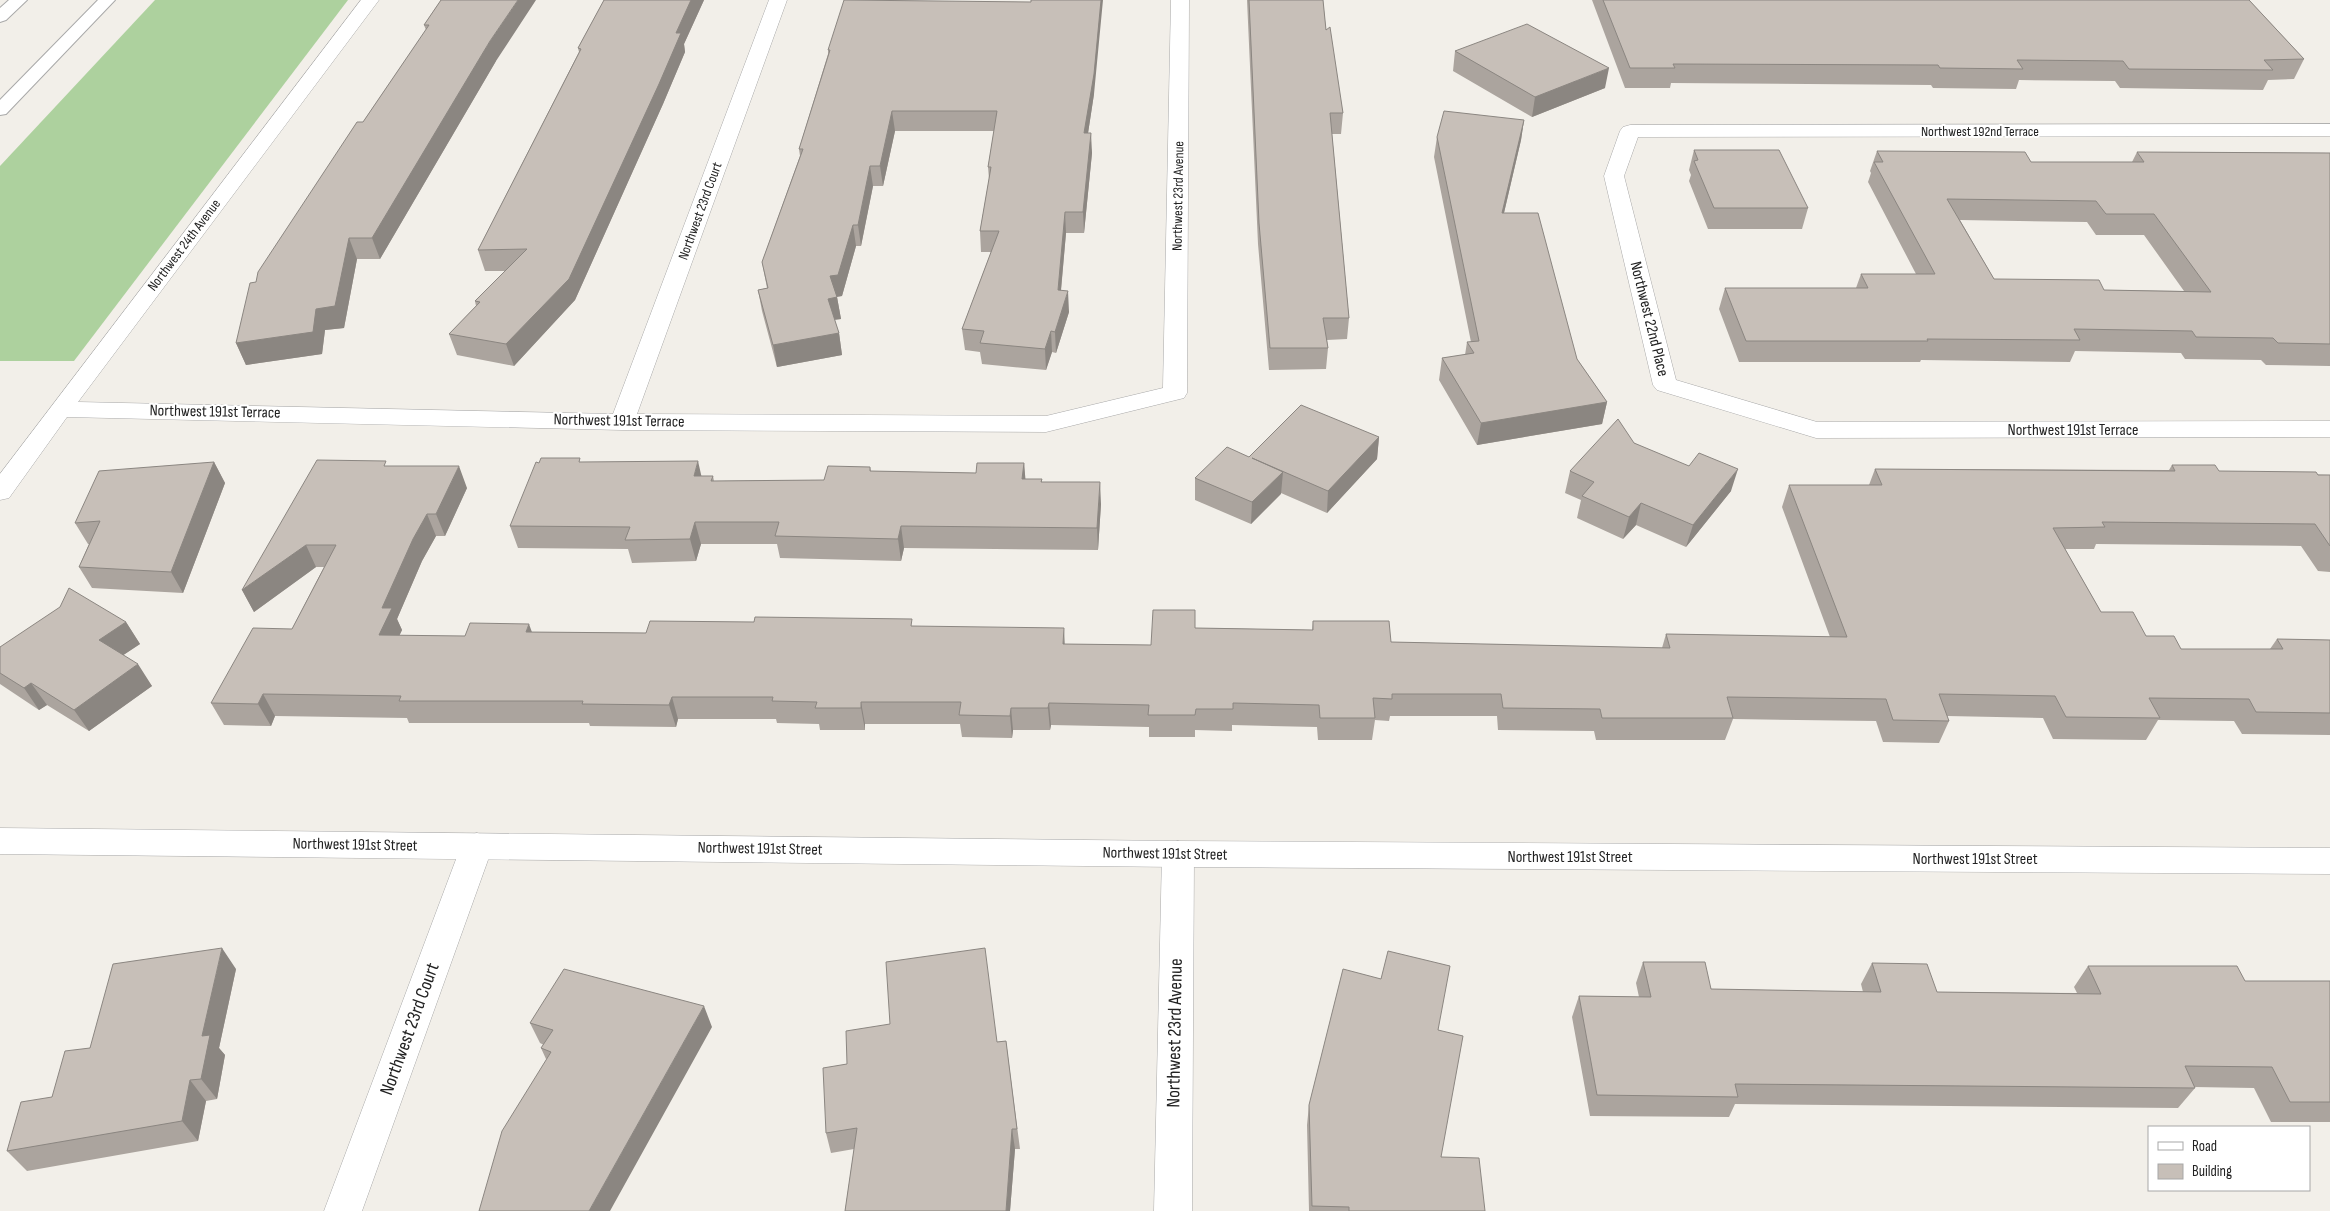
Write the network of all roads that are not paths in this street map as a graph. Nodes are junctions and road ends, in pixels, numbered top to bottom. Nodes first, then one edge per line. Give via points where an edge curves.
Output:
1 (19, 0) edge
2 (107, 0) edge
3 (370, 0) edge
4 (778, 0) edge
5 (1180, 0) edge
6 (0, 18) edge
7 (0, 110) edge
8 (2330, 130) edge
9 (1630, 131) joint
10 (1175, 392) joint
11 (60, 409) junction
12 (622, 422) junction
13 (1816, 430) joint
14 (2330, 430) edge
15 (0, 492) edge
16 (0, 841) edge
17 (477, 846) junction
18 (1178, 854) junction
19 (2330, 862) edge
20 (343, 1211) edge
21 (1173, 1211) edge

1 - 6 lane
2 - 7 lane
3 - 11 street, Northwest 24th Avenue
4 - 12 street, Northwest 23rd Court
5 - 10 street, Northwest 23rd Avenue
8 - 9 street, Northwest 192nd Terrace
9 - 13 street, Northwest 22nd Place via 1614,176 1665,385
10 - 12 street, Northwest 191st Terrace via 1046,424
11 - 12 street, Northwest 191st Terrace
11 - 15 street, Northwest 24th Avenue
13 - 14 street, Northwest 191st Terrace
16 - 17 street, Northwest 191st Street
17 - 18 street, Northwest 191st Street
17 - 20 street, Northwest 23rd Court
18 - 19 street, Northwest 191st Street
18 - 21 street, Northwest 23rd Avenue

